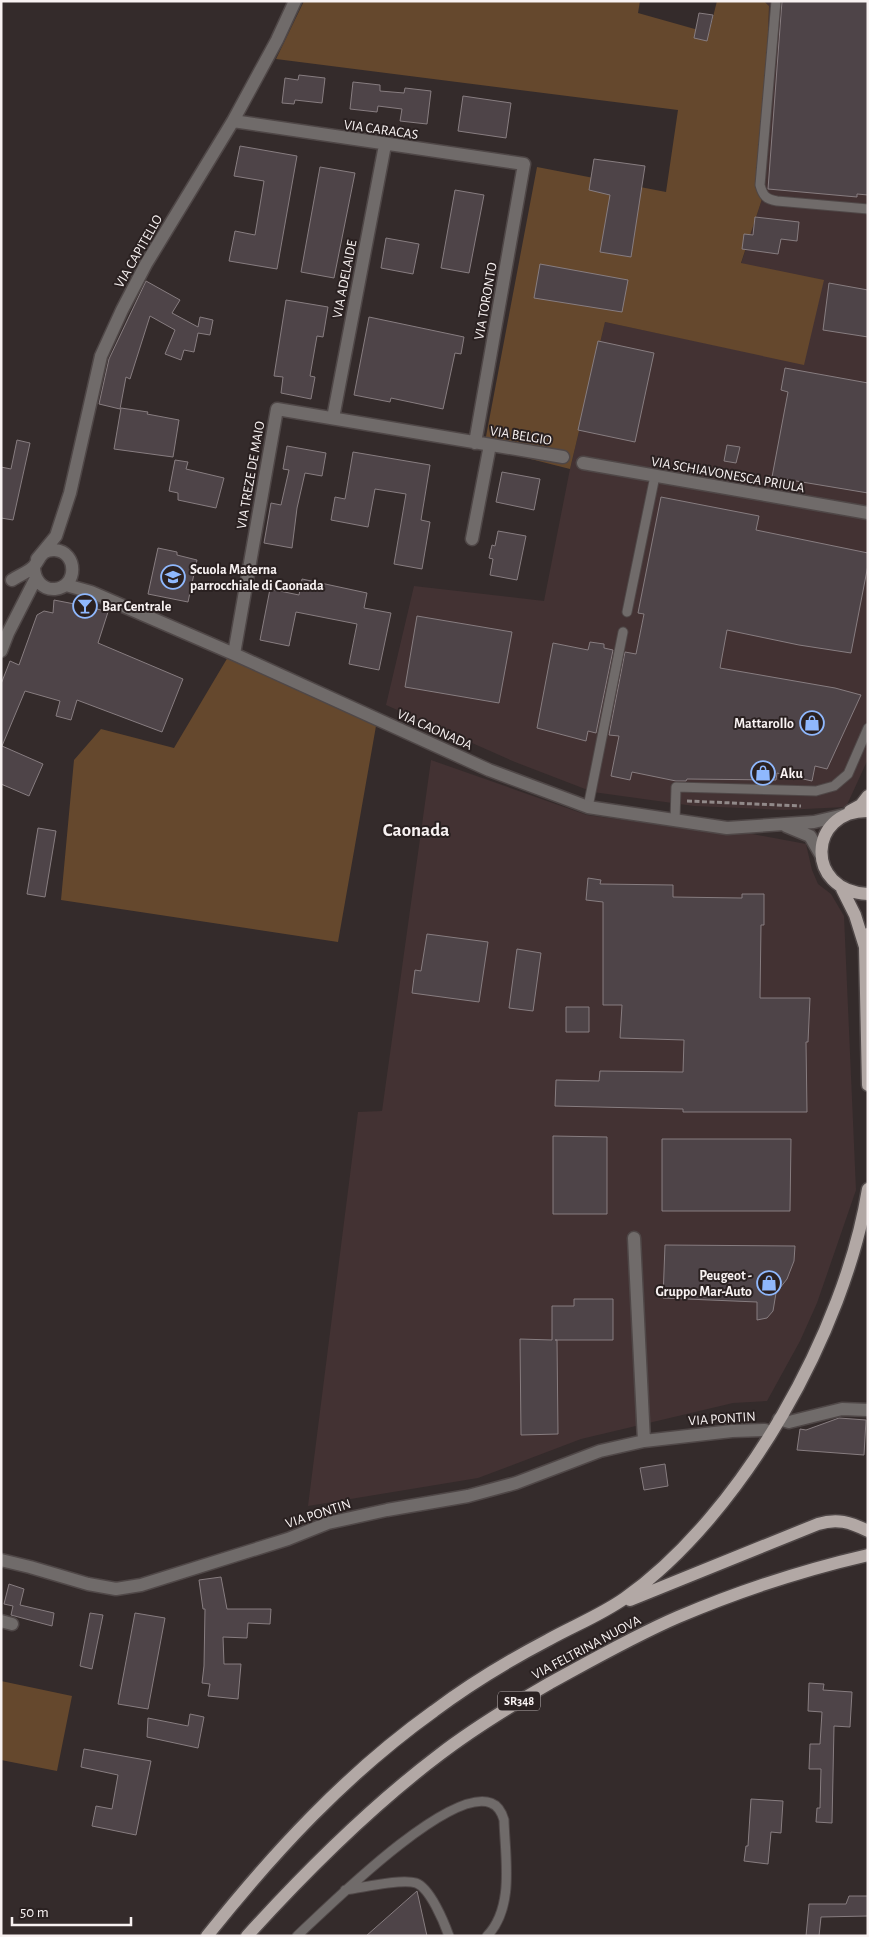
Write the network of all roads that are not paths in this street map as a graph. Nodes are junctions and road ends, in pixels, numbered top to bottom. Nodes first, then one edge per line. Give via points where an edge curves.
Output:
1 (295, 1) edge
2 (776, 1) edge
3 (233, 122) junction
4 (385, 145) junction
5 (524, 164) joint
6 (868, 209) edge
7 (333, 418) junction
8 (475, 443) junction
9 (490, 446) junction
10 (562, 458) dead end
11 (583, 464) dead end
12 (655, 476) junction
13 (868, 513) edge
14 (56, 536) junction
15 (472, 540) dead end
16 (64, 553) junction
17 (73, 569) junction
18 (36, 570) junction
19 (6, 580) edge
20 (62, 587) junction
21 (91, 592) junction
22 (26, 598) junction
23 (627, 612) dead end
24 (623, 632) dead end
25 (1, 651) edge
26 (234, 654) junction
27 (868, 728) edge
28 (868, 796) edge
29 (588, 807) junction
30 (868, 811) edge
31 (845, 814) junction
32 (675, 820) junction
33 (784, 825) junction
34 (821, 855) junction
35 (842, 889) junction
36 (868, 894) edge
37 (866, 940) edge
38 (868, 1085) edge
39 (868, 1189) edge
40 (634, 1238) dead end
41 (868, 1410) edge
42 (779, 1419) junction
43 (771, 1432) junction
44 (644, 1441) junction
45 (868, 1531) edge
46 (868, 1555) edge
47 (1, 1560) edge
48 (615, 1605) junction
49 (345, 1890) junction
50 (207, 1936) edge
51 (246, 1936) edge
52 (298, 1936) edge
53 (449, 1936) edge
54 (487, 1936) edge

1 - 3 street, VIA CAPITELLO
2 - 6 lane via 760,185 762,194 768,200
3 - 4 street, VIA CARACAS
3 - 14 street, VIA CAPITELLO via 146,264 101,356 70,494
4 - 5 street, VIA CARACAS
4 - 7 street, VIA ADELAIDE
5 - 8 street, VIA TORONTO
7 - 8 street, VIA TREZE DE MAIO
7 - 26 street, VIA TREZE DE MAIO via 277,409
8 - 9 street, VIA BELGIO
9 - 10 street, VIA BELGIO
9 - 15 street
11 - 12 street, VIA SCHIAVONESCA PRIULA
12 - 13 street, VIA SCHIAVONESCA PRIULA
12 - 23 lane
14 - 16 street
14 - 18 street, VIA CAPITELLO
16 - 17 street, VIA CAONADA via 71,560
16 - 18 street via 55,550 45,552
17 - 20 street via 72,578
17 - 21 street, VIA CAONADA
18 - 19 street
18 - 20 street, VIA CAONADA via 41,585 48,589
18 - 22 street
20 - 21 street, VIA CAONADA
20 - 22 street
21 - 26 street, VIA CAONADA
22 - 25 street
24 - 29 lane
26 - 29 street, VIA CAONADA via 489,770
27 - 32 lane via 848,774 834,786 816,791 676,787
28 - 31 main road via 861,805
29 - 32 street, VIA CAONADA
30 - 31 main road
31 - 33 street, VIA CAONADA
31 - 34 main road via 827,832
32 - 33 street, VIA CAONADA via 727,828
33 - 34 street, VIA CAONADA via 810,836
34 - 35 main road via 829,877
35 - 36 main road
35 - 37 main road
37 - 38 main road
39 - 42 main road via 858,1237 824,1335 797,1391
40 - 44 street
41 - 42 street via 842,1409 789,1422
42 - 43 main road
43 - 44 street, VIA PONTIN via 732,1431
43 - 48 main road via 741,1478 693,1536 653,1576
44 - 47 street, VIA PONTIN via 600,1451 478,1494 328,1523 140,1586 116,1588 88,1584
45 - 48 main road via 844,1521 830,1520
46 - 51 main road, VIA FELTRINA NUOVA / SR348 via 730,1596 676,1618 579,1666 508,1708 440,1754 368,1814
48 - 50 main road via 498,1668 398,1738 290,1837
49 - 52 lane
49 - 53 lane via 405,1882 418,1884 435,1905
49 - 54 lane via 400,1843 450,1811 468,1803 492,1803 504,1820 505,1893 501,1915

